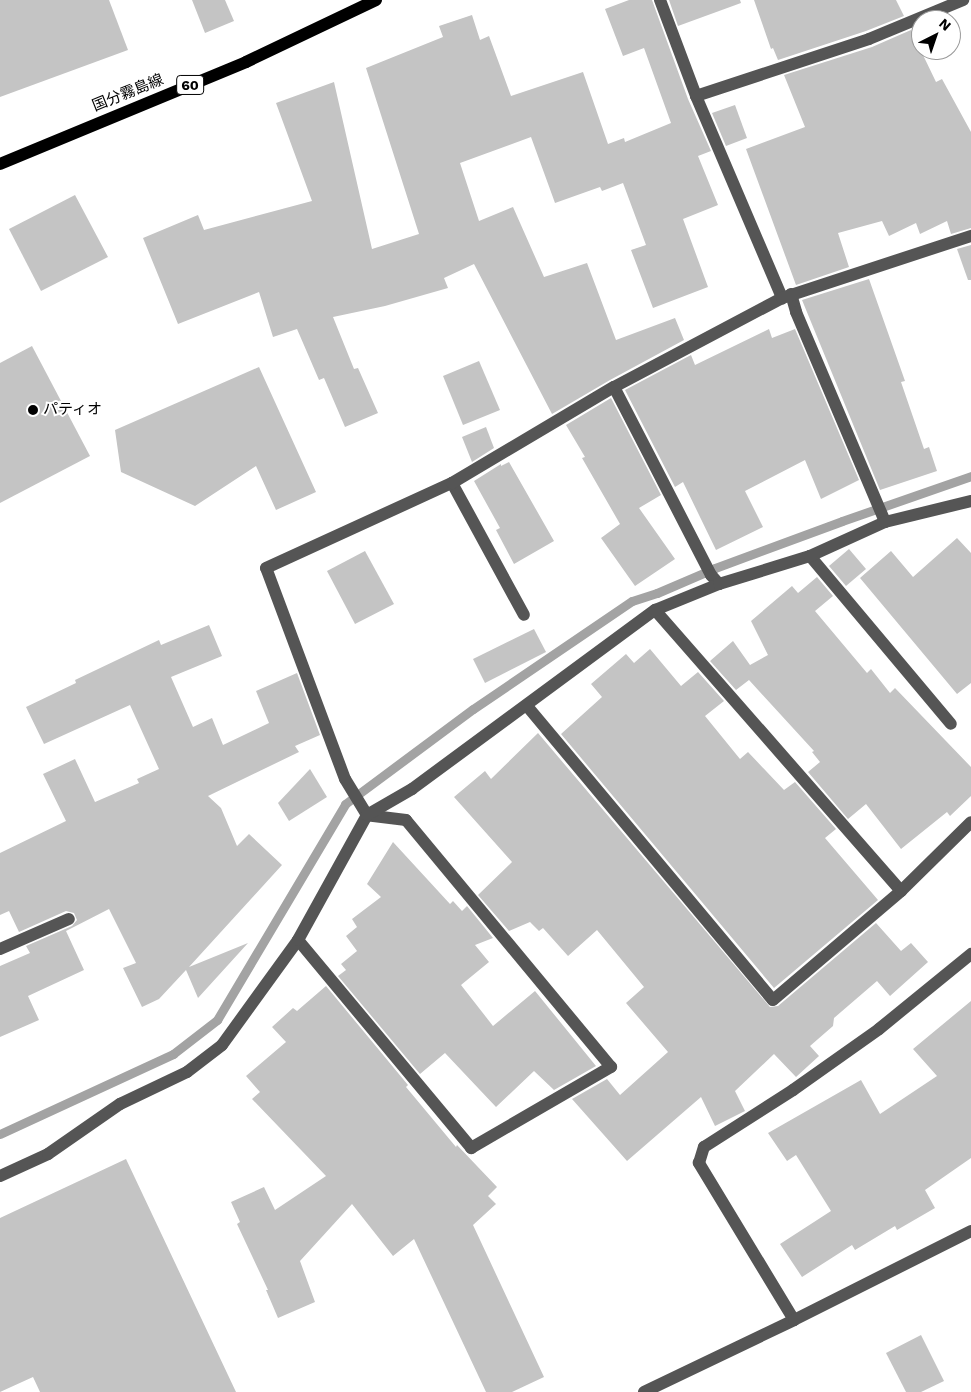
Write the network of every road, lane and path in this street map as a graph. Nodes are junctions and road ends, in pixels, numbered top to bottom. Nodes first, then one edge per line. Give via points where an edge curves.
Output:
1 (376, 0) edge
2 (660, 0) edge
3 (963, 0) edge
4 (696, 96) junction
5 (0, 164) edge
6 (971, 236) edge
7 (786, 296) junction
8 (614, 387) junction
9 (452, 483) junction
10 (971, 501) edge
11 (883, 518) junction
12 (810, 556) junction
13 (715, 580) junction
14 (655, 610) junction
15 (524, 615) dead end
16 (527, 706) junction
17 (951, 724) dead end
18 (367, 815) junction
19 (971, 822) edge
20 (901, 891) junction
21 (69, 919) dead end
22 (298, 940) junction
23 (0, 949) edge
24 (971, 954) edge
25 (0, 1176) edge
26 (971, 1231) edge
27 (794, 1320) junction
28 (644, 1392) edge

1 - 5 main road, 国分霧島線 / 60 via 246,62
2 - 4 street
3 - 4 street via 869,39
4 - 7 street
6 - 7 street
7 - 8 street
7 - 11 street via 796,312
8 - 9 street
8 - 13 street
9 - 15 street
9 - 18 street via 266,568 348,783
10 - 11 street
11 - 12 street
12 - 13 street
12 - 17 street
13 - 14 street
14 - 16 street
14 - 20 street
16 - 18 street via 412,789
16 - 20 street via 773,1000
18 - 22 street
18 - 22 street via 406,820 612,1067 471,1148
19 - 20 street
21 - 23 street
22 - 25 street via 222,1045 187,1072 120,1104 48,1154
24 - 27 street via 871,1034 793,1090 704,1147 699,1163
26 - 27 street
27 - 28 street

